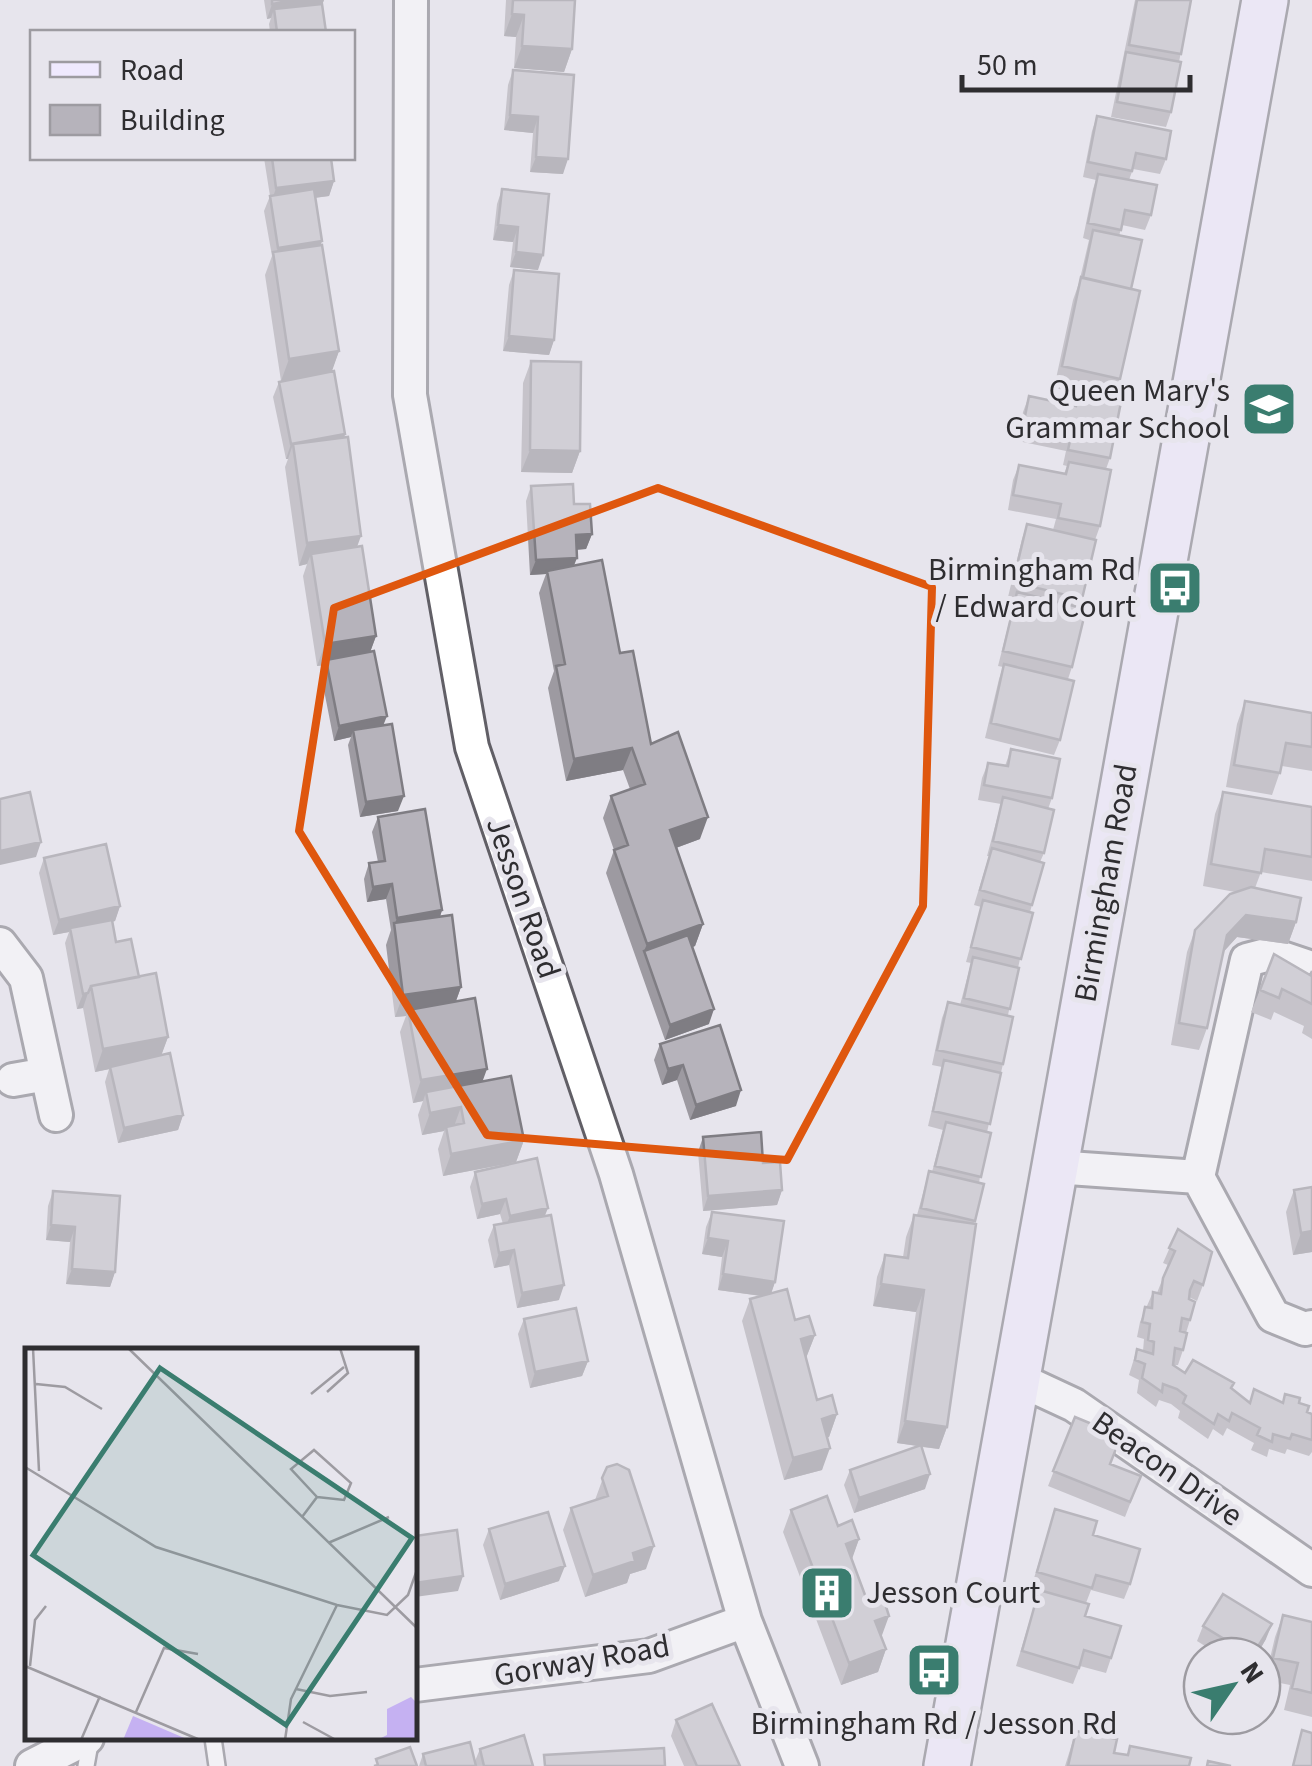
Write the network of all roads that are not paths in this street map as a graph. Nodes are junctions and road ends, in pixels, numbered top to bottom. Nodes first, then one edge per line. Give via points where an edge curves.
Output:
1 (410, 0) edge
2 (1264, 0) edge
3 (0, 944) edge
4 (1312, 968) edge
5 (47, 1074) junction
6 (12, 1080) dead end
7 (56, 1114) dead end
8 (1054, 1167) junction
9 (1198, 1177) junction
10 (1312, 1327) edge
11 (1016, 1378) junction
12 (1312, 1570) edge
13 (745, 1621) junction
14 (418, 1685) edge
15 (84, 1741) edge
16 (89, 1741) edge
17 (213, 1741) edge
18 (44, 1764) edge
19 (86, 1766) edge
20 (217, 1766) edge
21 (802, 1766) edge
22 (948, 1766) edge

1 - 13 street, Jesson Road via 410,395 472,747 616,1174
2 - 8 street, Birmingham Road
3 - 5 street via 26,978
4 - 9 street via 1270,954 1247,960
5 - 6 street
5 - 7 street
8 - 9 street
8 - 11 street, Birmingham Road
9 - 10 street via 1273,1316
11 - 12 street, Beacon Drive via 1074,1404
11 - 22 street, Birmingham Road
13 - 14 street, Gorway Road via 650,1656
13 - 21 street, Jesson Road
15 - 18 street
16 - 19 lane
17 - 20 lane

